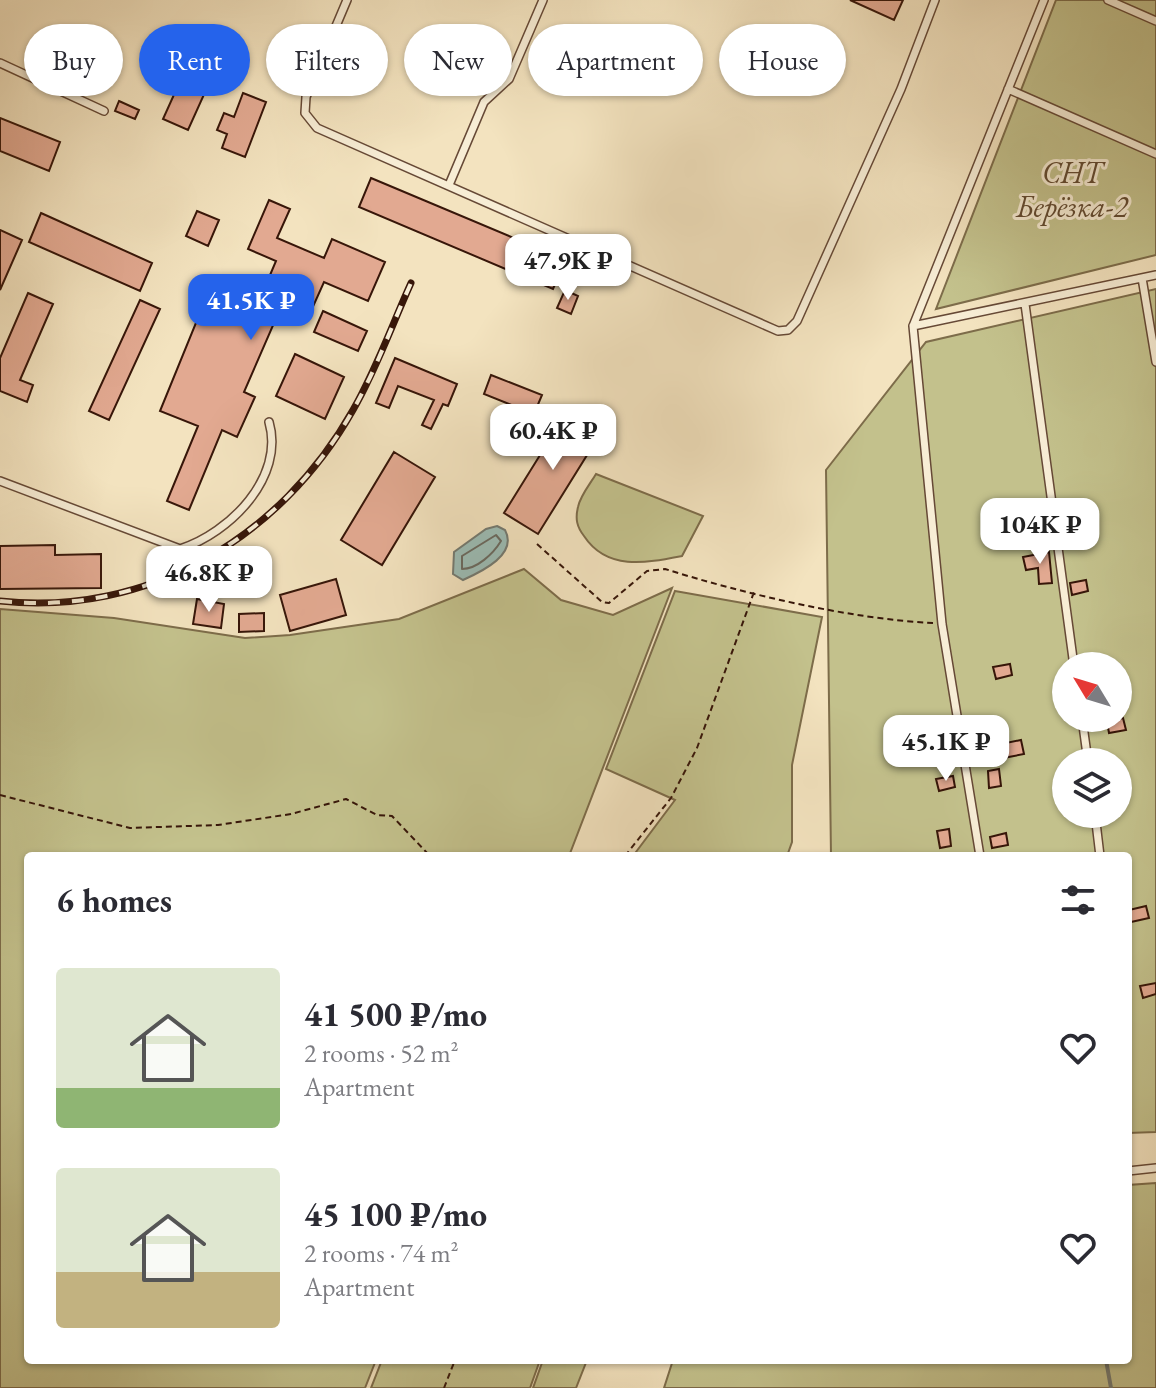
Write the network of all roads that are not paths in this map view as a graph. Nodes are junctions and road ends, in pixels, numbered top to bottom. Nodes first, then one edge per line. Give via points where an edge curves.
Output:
1 (347, 0) edge
2 (543, 0) edge
3 (935, 0) edge
4 (1044, 0) edge
5 (1108, 0) edge
6 (1156, 21) edge
7 (0, 63) edge
8 (1008, 89) junction
9 (104, 111) dead end
10 (1156, 154) edge
11 (449, 185) junction
12 (1156, 275) edge
13 (1142, 278) junction
14 (1025, 304) junction
15 (913, 326) junction
16 (1156, 362) edge
17 (269, 422) dead end
18 (0, 481) edge
19 (120, 522) dead end
20 (107, 523) junction
21 (1072, 652) edge
22 (1097, 828) edge
23 (979, 852) edge
24 (1100, 852) edge
25 (1156, 1168) edge
26 (1132, 1171) edge

1 - 11 lane via 306,97 305,113 317,128
2 - 11 lane via 509,79 484,102
3 - 11 lane via 901,89 797,321 788,330 778,331
4 - 8 lane
5 - 6 lane
7 - 9 lane
8 - 10 lane
8 - 15 lane
12 - 13 lane
13 - 14 lane
13 - 16 lane
14 - 15 lane
14 - 21 lane
15 - 23 lane via 942,624
17 - 20 lane via 274,452 265,475 248,501 212,533 180,549
18 - 20 lane
19 - 20 lane
22 - 24 lane
25 - 26 lane

